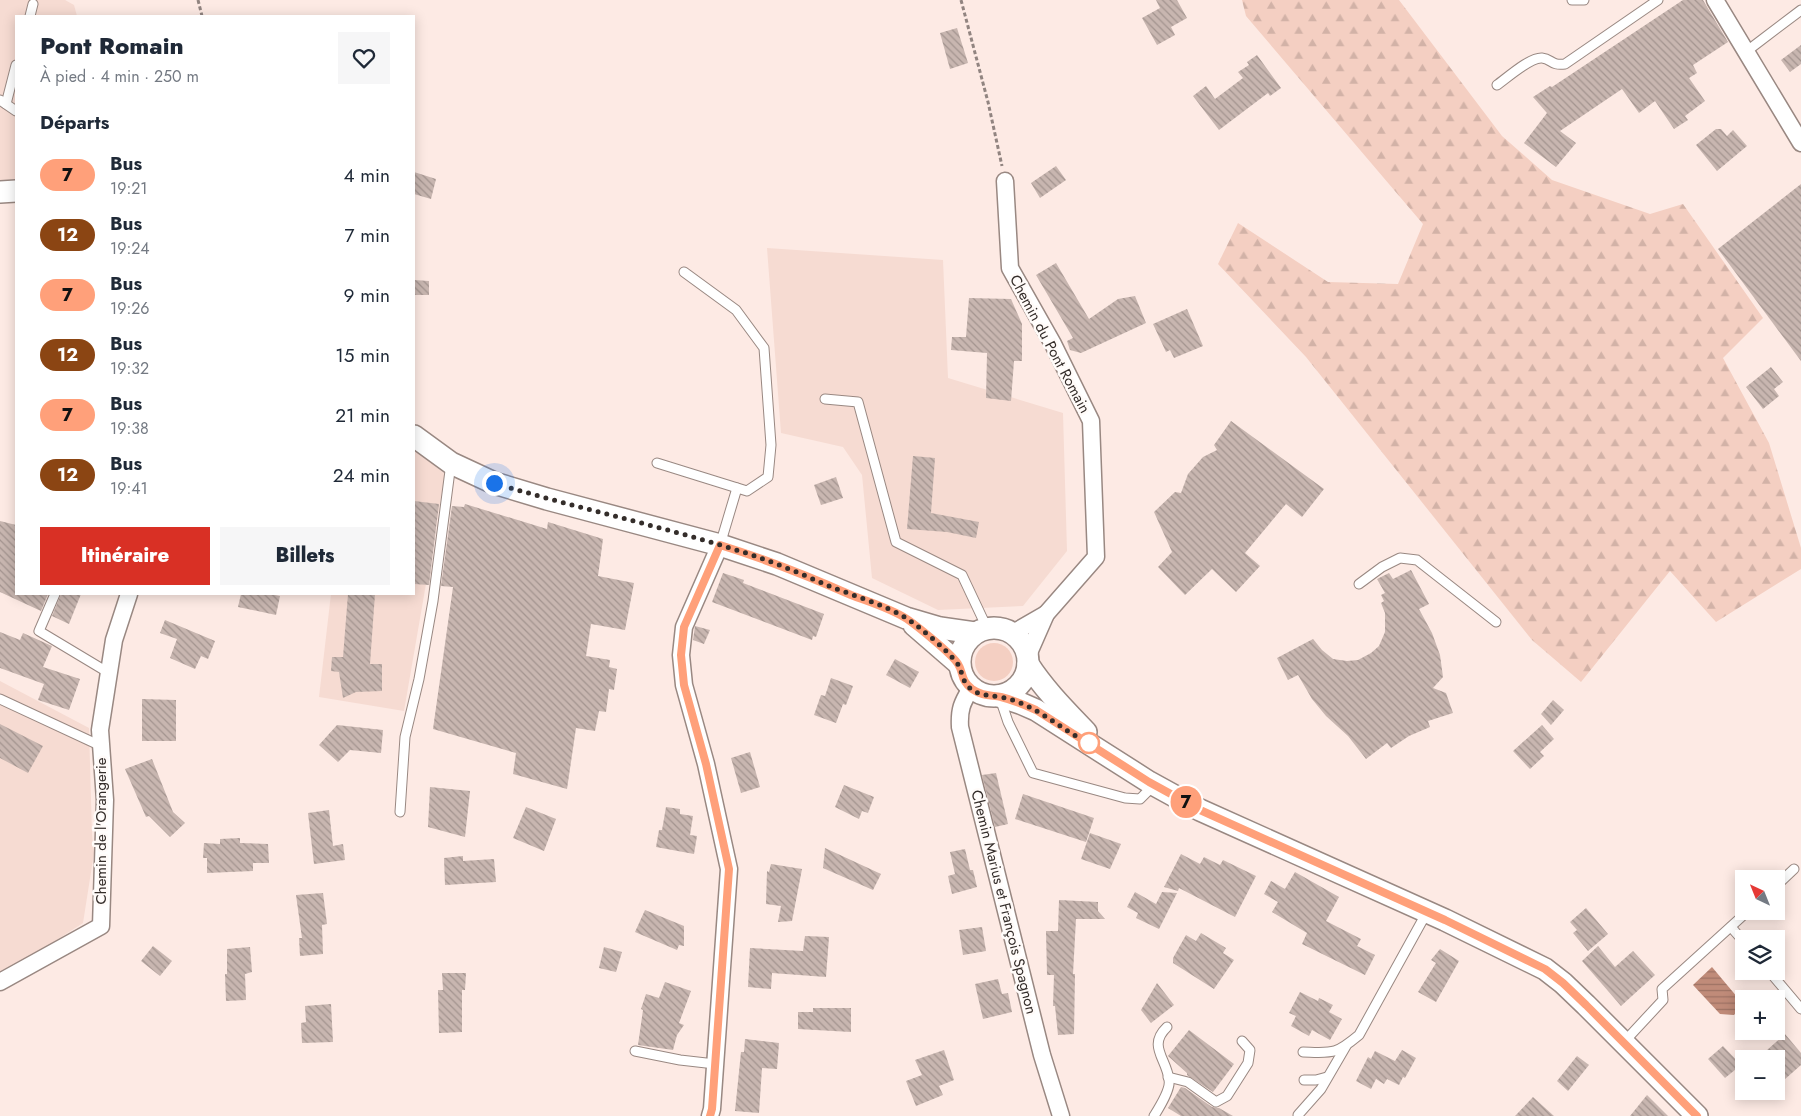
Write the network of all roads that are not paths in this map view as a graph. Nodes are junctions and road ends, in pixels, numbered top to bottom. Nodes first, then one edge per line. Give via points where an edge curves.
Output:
1 (1572, 0) edge
2 (1584, 0) edge
3 (1658, 0) edge
4 (1715, 0) edge
5 (33, 4) dead end
6 (1801, 10) edge
7 (30, 15) edge
8 (1747, 51) junction
9 (15, 68) edge
10 (1498, 85) dead end
11 (3, 102) edge
12 (15, 110) edge
13 (1801, 143) edge
14 (1005, 181) road end
15 (15, 191) edge
16 (0, 192) edge
17 (684, 272) dead end
18 (825, 399) dead end
19 (415, 437) edge
20 (451, 463) junction
21 (657, 463) dead end
22 (737, 488) junction
23 (720, 545) junction
24 (1359, 584) dead end
25 (55, 595) edge
26 (129, 595) edge
27 (1046, 614) junction
28 (906, 618) junction
29 (1496, 622) dead end
30 (981, 630) junction
31 (1013, 633) junction
32 (1028, 659) junction
33 (959, 664) junction
34 (109, 673) junction
35 (971, 688) junction
36 (999, 696) junction
37 (0, 699) edge
38 (101, 746) junction
39 (1109, 756) junction
40 (1154, 785) junction
41 (400, 812) dead end
42 (1794, 869) dead end
43 (1785, 878) edge
44 (1427, 912) junction
45 (1738, 920) edge
46 (1731, 927) junction
47 (1735, 932) edge
48 (1777, 980) edge
49 (0, 982) edge
50 (1801, 1009) edge
51 (1167, 1027) dead end
52 (1242, 1041) dead end
53 (1623, 1042) junction
54 (1346, 1046) junction
55 (635, 1051) dead end
56 (1303, 1052) dead end
57 (715, 1064) junction
58 (1168, 1077) junction
59 (1327, 1077) junction
60 (1304, 1080) dead end
61 (1298, 1115) dead end
62 (710, 1116) edge
63 (1061, 1116) edge
64 (1154, 1116) edge
65 (1697, 1116) edge

1 - 2 lane
3 - 10 lane via 1564,64 1556,65 1544,58 1534,60
4 - 8 street
5 - 7 lane
6 - 8 lane
8 - 13 street
9 - 11 lane
11 - 12 lane
14 - 27 street, Chemin du Pont Romain via 1010,268 1091,421 1096,557
15 - 16 street
17 - 22 lane via 736,310 764,348 772,445 768,477 747,492
18 - 30 lane via 858,402 896,542 962,575
19 - 20 street
20 - 23 street via 494,483
20 - 41 lane via 433,601 405,737
21 - 22 lane
22 - 23 lane
23 - 28 street via 777,564
23 - 57 street via 684,627 681,655 684,685 706,764 729,869
24 - 29 lane via 1400,558 1417,560
25 - 34 lane via 39,631
26 - 34 street, Chemin de l'Orangerie via 114,640
27 - 31 street, Chemin du Pont Romain
27 - 32 street, Chemin du Pont Romain
28 - 30 street via 940,628
28 - 33 street
30 - 31 street via 996,628
30 - 33 street via 963,646
31 - 32 street via 1025,646
32 - 36 street via 1027,673 1022,681 1008,694
32 - 39 street via 1038,680
33 - 35 street via 961,674
34 - 38 street, Chemin de l'Orangerie via 100,730
35 - 36 street via 979,694
35 - 63 street, Chemin Marius et François Spagnon via 959,712 960,726 1042,1055
36 - 39 street via 1036,710
36 - 40 lane via 1033,773 1125,798 1140,799
37 - 38 lane
38 - 49 street, Chemin de l'Orangerie via 105,800 101,926
39 - 40 street
40 - 44 street via 1200,810
42 - 43 lane
44 - 53 street via 1545,969
44 - 54 lane via 1359,1035
45 - 46 lane
46 - 47 lane
46 - 53 lane via 1662,989 1663,1000
48 - 50 lane
51 - 58 lane via 1159,1034 1157,1043
52 - 58 lane via 1250,1050 1248,1063 1227,1096 1216,1102 1188,1082
53 - 65 street
54 - 56 lane via 1332,1053
54 - 59 lane
55 - 57 lane
57 - 62 street
58 - 64 lane via 1170,1081 1165,1095
59 - 60 lane
59 - 61 lane via 1321,1089

